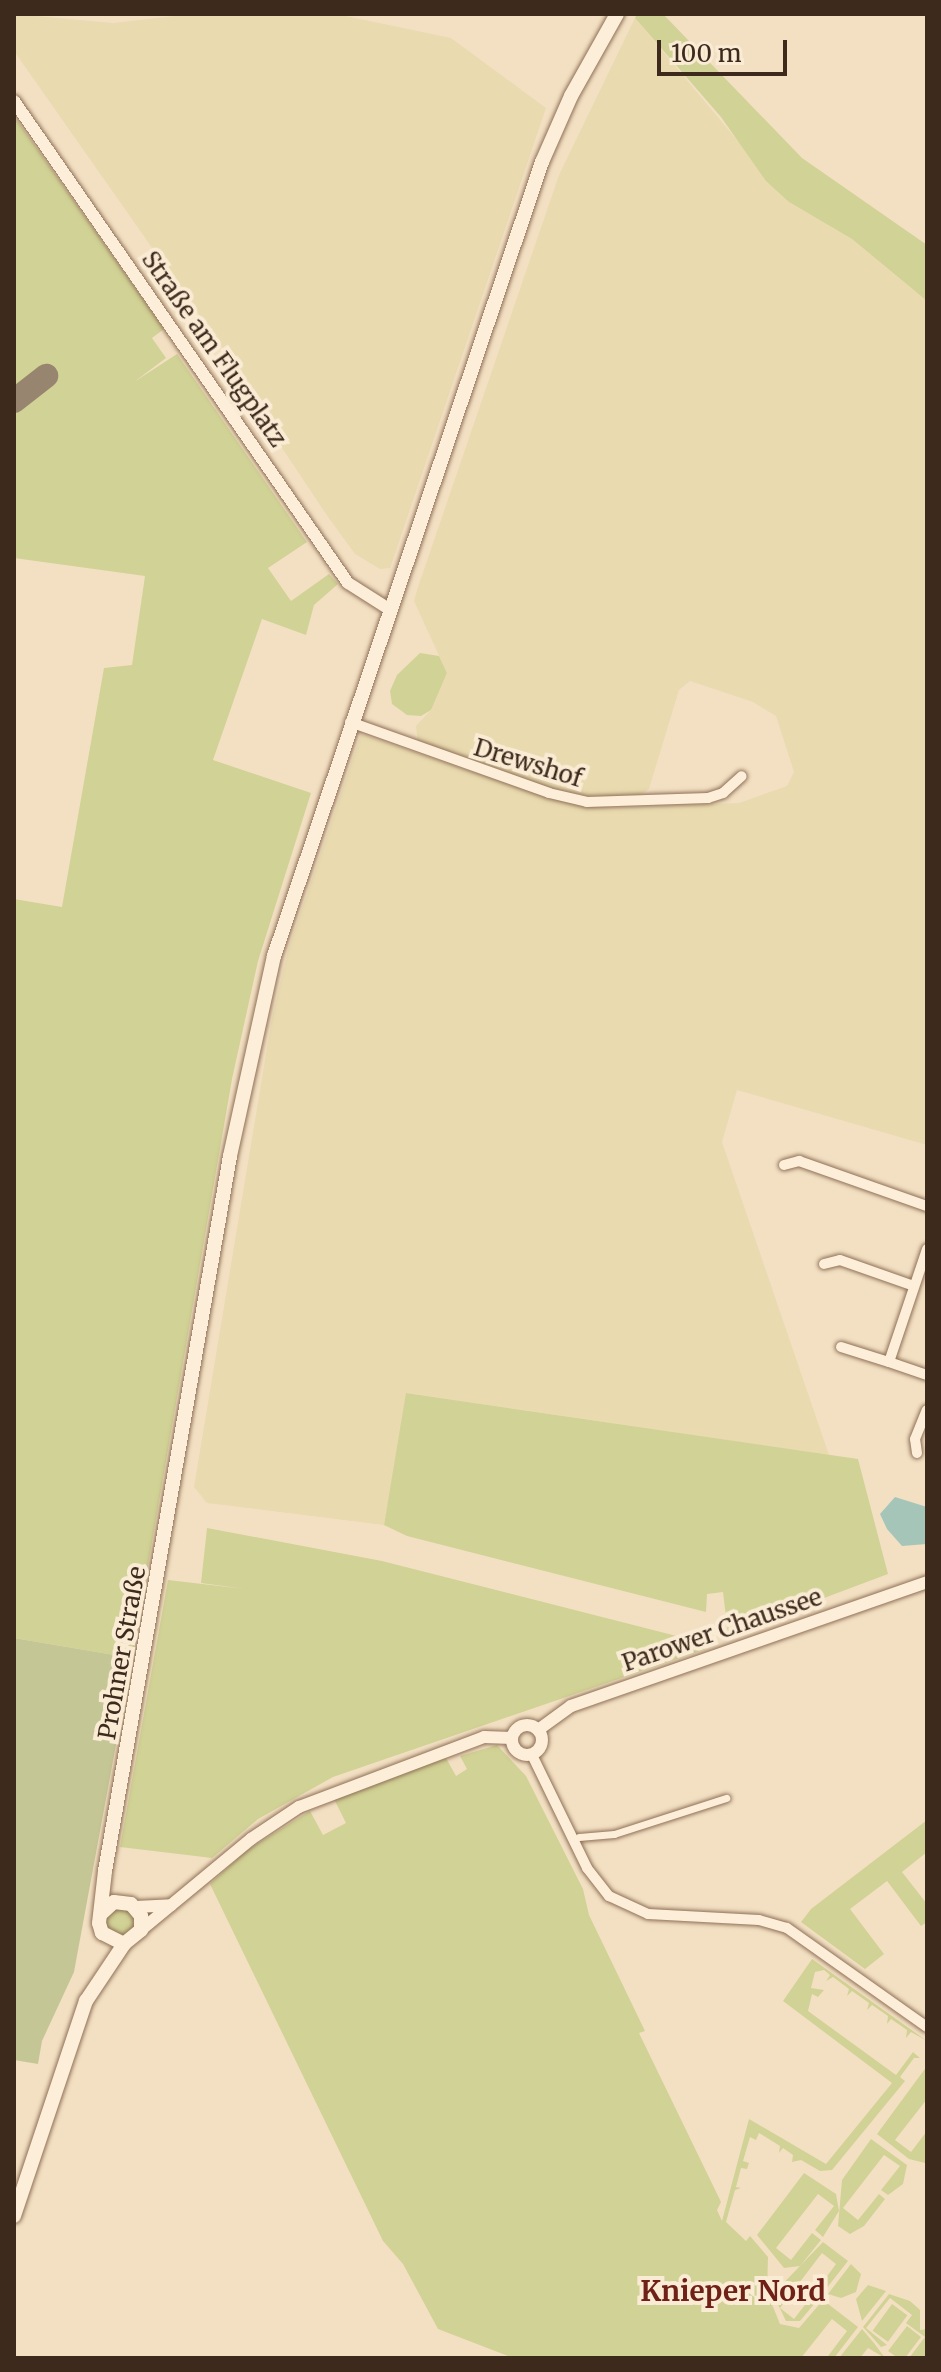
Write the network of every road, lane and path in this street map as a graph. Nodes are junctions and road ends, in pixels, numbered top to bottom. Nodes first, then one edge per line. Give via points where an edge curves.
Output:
1 (617, 14) edge
2 (14, 101) edge
3 (389, 609) junction
4 (350, 722) junction
5 (742, 776) dead end
6 (784, 1165) dead end
7 (927, 1206) edge
8 (927, 1249) edge
9 (824, 1264) dead end
10 (924, 1270) edge
11 (914, 1286) junction
12 (841, 1347) dead end
13 (889, 1362) junction
14 (927, 1375) edge
15 (927, 1410) edge
16 (917, 1453) dead end
17 (927, 1582) edge
18 (538, 1730) junction
19 (512, 1738) junction
20 (532, 1755) junction
21 (726, 1798) dead end
22 (579, 1837) dead end
23 (109, 1856) junction
24 (130, 1905) junction
25 (174, 1905) junction
26 (102, 1913) junction
27 (141, 1930) junction
28 (108, 1941) junction
29 (124, 1944) junction
30 (97, 1981) junction
31 (927, 2027) edge
32 (14, 2216) edge

1 - 3 main road, Prohner Straße via 542,162
2 - 3 street, Straße am Flugplatz via 348,583
3 - 4 main road, Prohner Straße
4 - 5 street, Drewshof via 587,802 708,798
4 - 23 main road, Prohner Straße via 260,1006
6 - 7 street via 799,1161
8 - 10 street
9 - 11 street via 840,1260
10 - 11 street
11 - 13 street
12 - 13 street
13 - 14 street
15 - 16 street via 915,1439
17 - 18 street, Parower Chaussee via 571,1706
18 - 19 street, Parower Chaussee via 520,1727
18 - 20 street via 542,1744
19 - 20 street via 517,1752
19 - 25 street, Parower Chaussee via 484,1737 315,1799 251,1839
20 - 31 street via 587,1868 609,1896 648,1914 759,1920 787,1928
21 - 22 street via 614,1834
23 - 24 main road, Prohner Straße via 111,1876
23 - 26 main road, Prohner Straße
24 - 25 street
24 - 26 main road via 114,1902
24 - 27 main road
25 - 27 street, Parower Chaussee
26 - 28 main road via 100,1928
27 - 29 main road, Parower Chaussee
28 - 29 main road
28 - 30 main road
29 - 30 main road
30 - 32 main road

